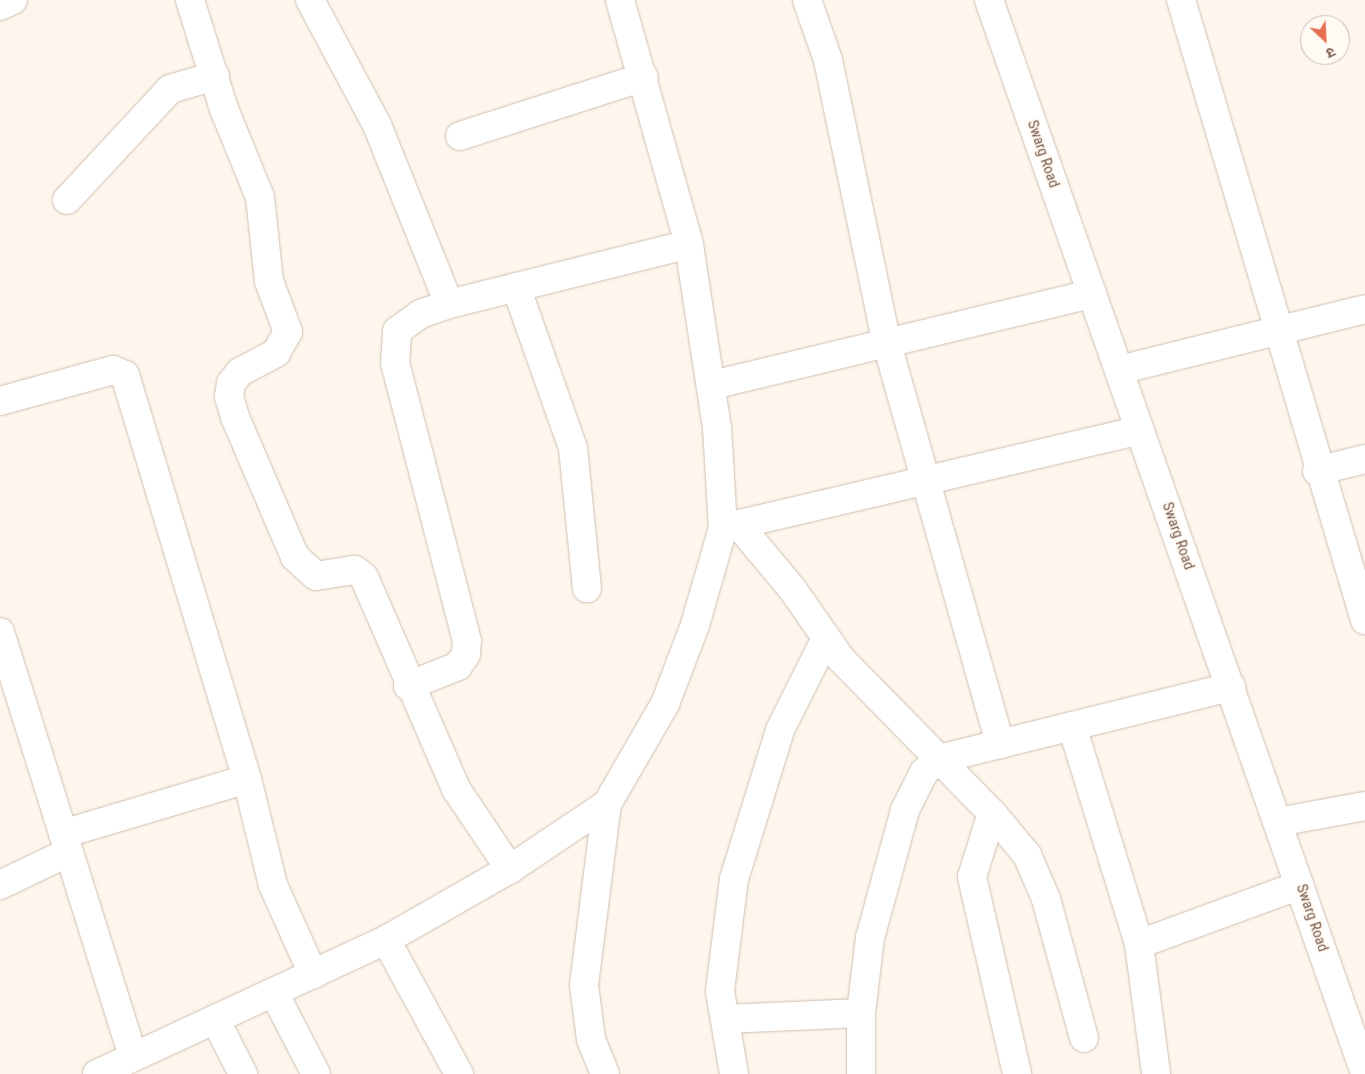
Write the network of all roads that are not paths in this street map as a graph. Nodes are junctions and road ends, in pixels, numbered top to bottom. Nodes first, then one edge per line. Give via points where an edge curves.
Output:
1 (13, 0) edge
2 (190, 0) edge
3 (310, 0) edge
4 (620, 0) edge
5 (807, 0) edge
6 (989, 0) edge
7 (1181, 0) edge
8 (0, 6) edge
9 (215, 76) junction
10 (644, 77) junction
11 (460, 136) dead end
12 (67, 200) dead end
13 (688, 244) junction
14 (516, 288) junction
15 (1092, 294) junction
16 (449, 304) junction
17 (1365, 309) edge
18 (1282, 330) junction
19 (887, 344) junction
20 (1119, 370) junction
21 (712, 385) junction
22 (0, 401) edge
23 (1140, 430) junction
24 (1365, 459) edge
25 (1317, 471) junction
26 (927, 480) junction
27 (731, 526) junction
28 (586, 588) dead end
29 (1365, 620) edge
30 (0, 632) edge
31 (825, 640) junction
32 (408, 686) junction
33 (1231, 687) junction
34 (1072, 726) junction
35 (1000, 744) junction
36 (939, 759) junction
37 (247, 779) junction
38 (607, 804) junction
39 (1365, 806) edge
40 (992, 813) junction
41 (1278, 822) junction
42 (66, 842) junction
43 (510, 869) junction
44 (0, 885) edge
45 (1300, 885) junction
46 (386, 940) junction
47 (1139, 944) junction
48 (313, 974) junction
49 (274, 993) junction
50 (861, 1013) junction
51 (725, 1019) junction
52 (215, 1020) junction
53 (1084, 1038) dead end
54 (117, 1067) edge
55 (1365, 1072) edge
56 (243, 1074) edge
57 (316, 1074) edge
58 (459, 1074) edge
59 (605, 1074) edge
60 (734, 1074) edge
61 (862, 1074) edge
62 (1017, 1074) edge
63 (1156, 1074) edge

1 - 8 street
2 - 9 street
3 - 16 street via 377,125
4 - 10 street
5 - 19 street via 828,60
6 - 15 street, Swarg Road
7 - 18 street
9 - 12 street via 170,89
9 - 32 street via 260,197 269,281 288,332 276,353 240,372 231,383 229,397 235,417 295,557 316,576 355,570 364,578
10 - 11 street
10 - 13 street
13 - 14 street
13 - 21 street
14 - 16 street
14 - 28 street via 573,448
15 - 19 street
15 - 20 street, Swarg Road
16 - 32 street via 408,321 393,343 467,641 466,654 446,673
17 - 18 street
18 - 20 street
18 - 25 street
19 - 21 street
19 - 26 street
20 - 23 street, Swarg Road
21 - 27 street
22 - 37 street via 113,370 125,375
23 - 26 street
23 - 33 street, Swarg Road
24 - 25 street
25 - 29 street
26 - 27 street
26 - 35 street
27 - 31 street via 793,590
27 - 38 street via 672,687
30 - 42 street
31 - 36 street
31 - 51 street via 780,730 744,838 722,956 720,991
32 - 43 street via 456,789
33 - 34 street
33 - 41 street, Swarg Road
34 - 35 street
34 - 47 street
35 - 36 street
36 - 40 street
36 - 50 street via 912,792 897,835 870,938
37 - 42 street
37 - 48 street via 273,885
38 - 43 street
38 - 59 street via 584,985 591,1039
39 - 41 street
40 - 53 street via 1027,855 1038,876
40 - 62 street via 972,877
41 - 45 street, Swarg Road
42 - 44 street
42 - 54 street
43 - 46 street
45 - 47 street
45 - 55 street, Swarg Road
46 - 48 street
46 - 58 street
47 - 63 street
48 - 49 street
49 - 52 street
49 - 57 street
50 - 51 street
50 - 61 street
51 - 60 street
52 - 54 street
52 - 56 street

